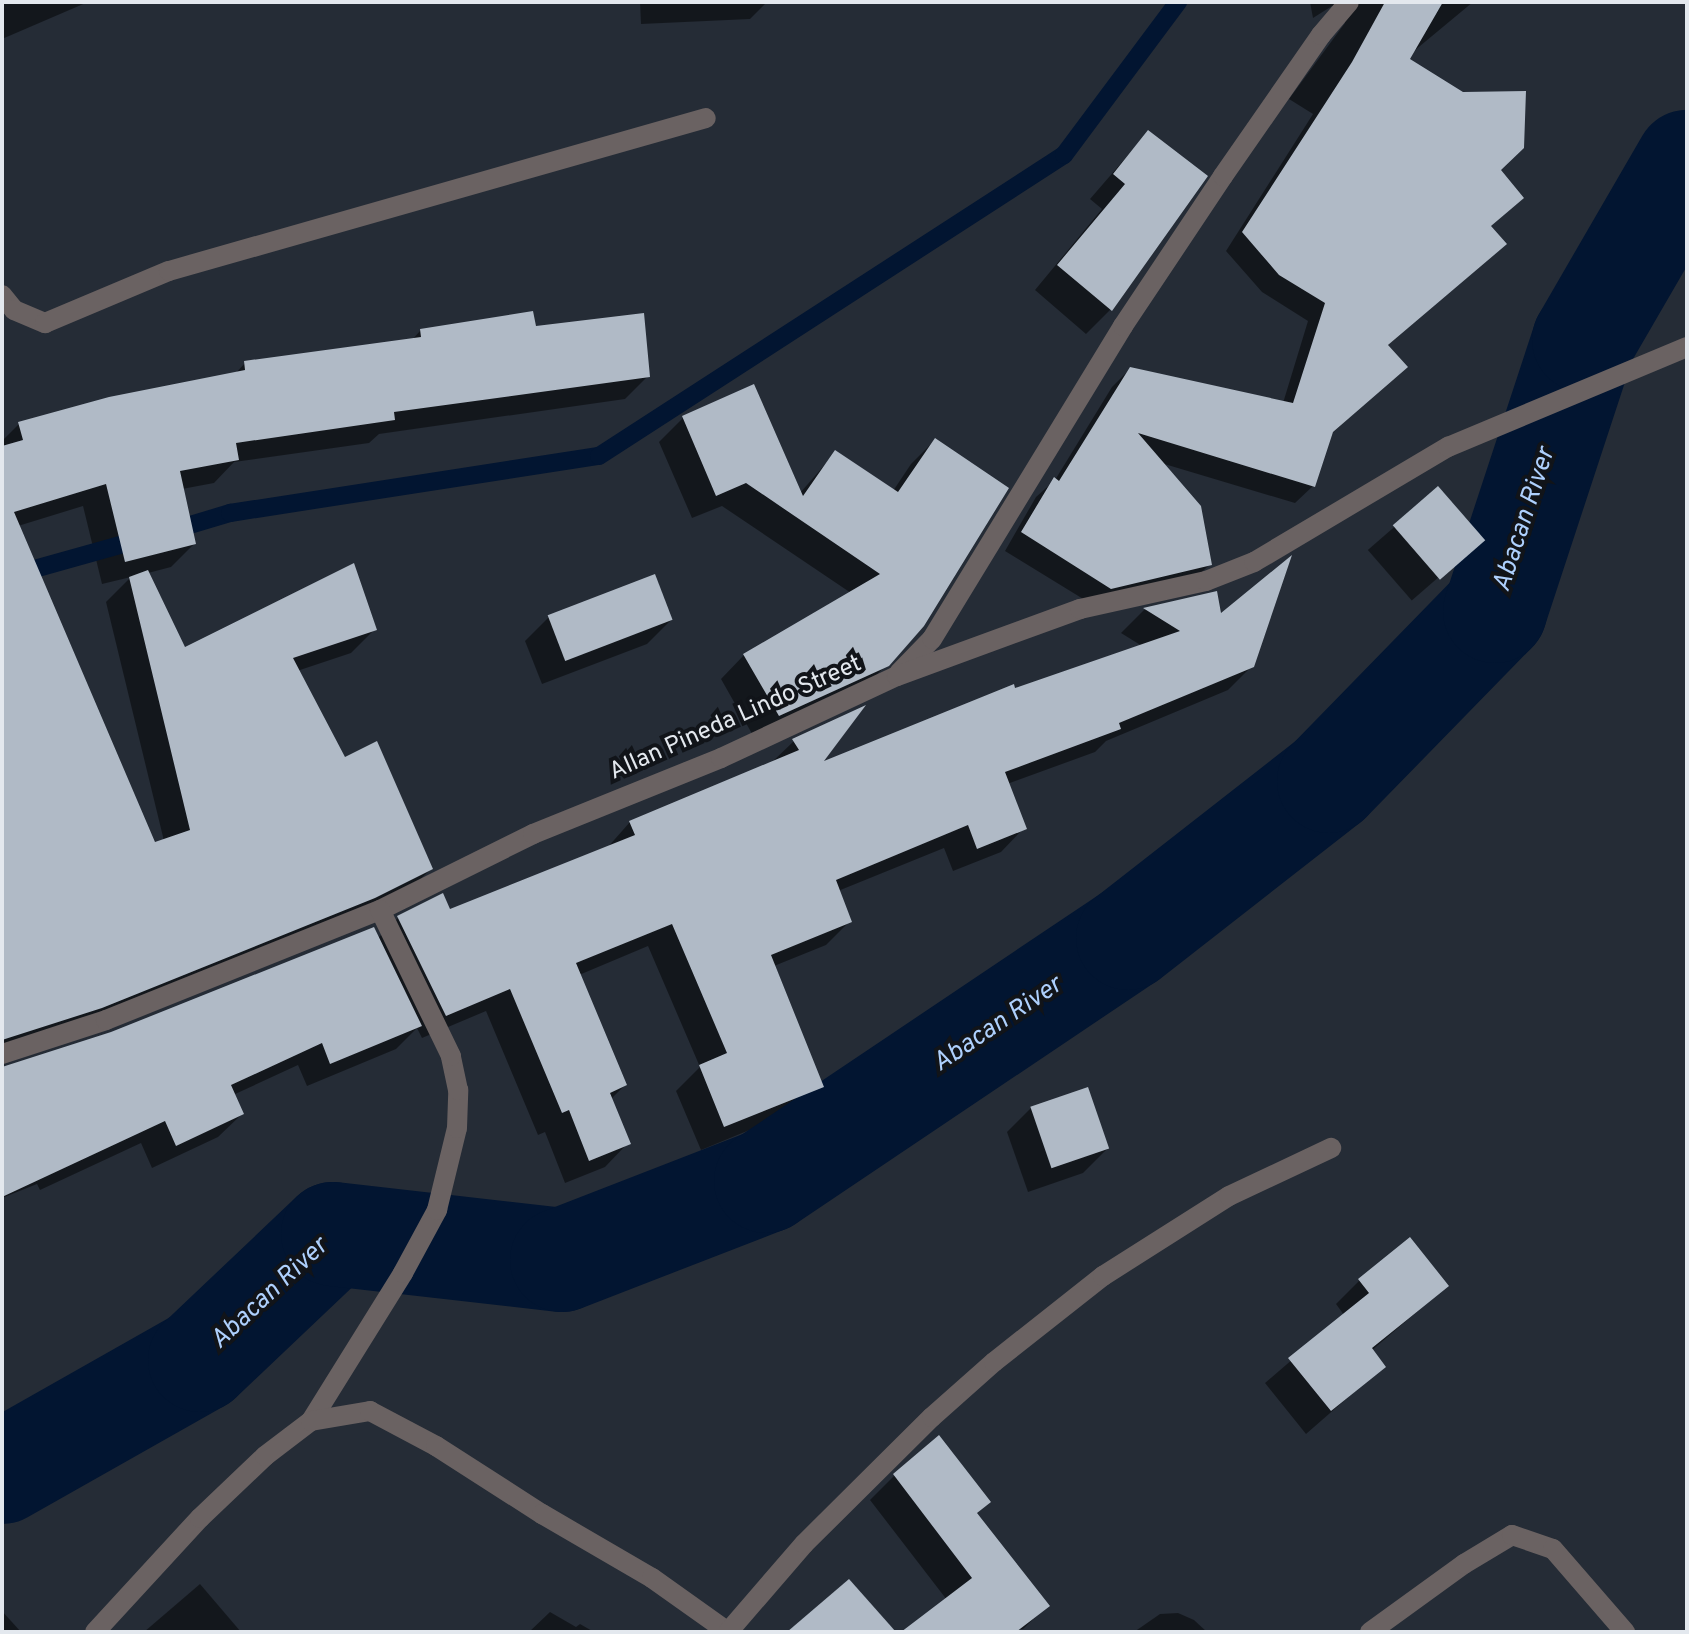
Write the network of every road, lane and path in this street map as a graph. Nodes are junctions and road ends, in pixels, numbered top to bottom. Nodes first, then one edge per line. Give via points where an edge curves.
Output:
1 (1349, 2) edge
2 (706, 118) dead end
3 (2, 295) edge
4 (1687, 347) edge
5 (897, 676) junction
6 (380, 910) junction
7 (2, 1054) edge
8 (1331, 1148) dead end
9 (311, 1421) junction
10 (95, 1632) edge
11 (728, 1632) edge
12 (1370, 1632) edge
13 (1625, 1632) edge

1 - 5 street via 1321,35 1123,326 932,639
2 - 3 street via 169,271 45,323 14,310
4 - 5 street, Allan Pineda Lindo Street via 1485,430 1254,562 1206,581 1080,609
5 - 6 street, Allan Pineda Lindo Street via 721,758 533,834
6 - 7 street, Allan Pineda Lindo Street via 106,1020
6 - 9 street via 451,1056 458,1090 457,1128 437,1210
8 - 11 street via 1216,1204 1103,1276 994,1362 804,1544
9 - 10 street via 200,1518
9 - 11 street via 370,1411 652,1578
12 - 13 street via 1512,1535 1553,1549

